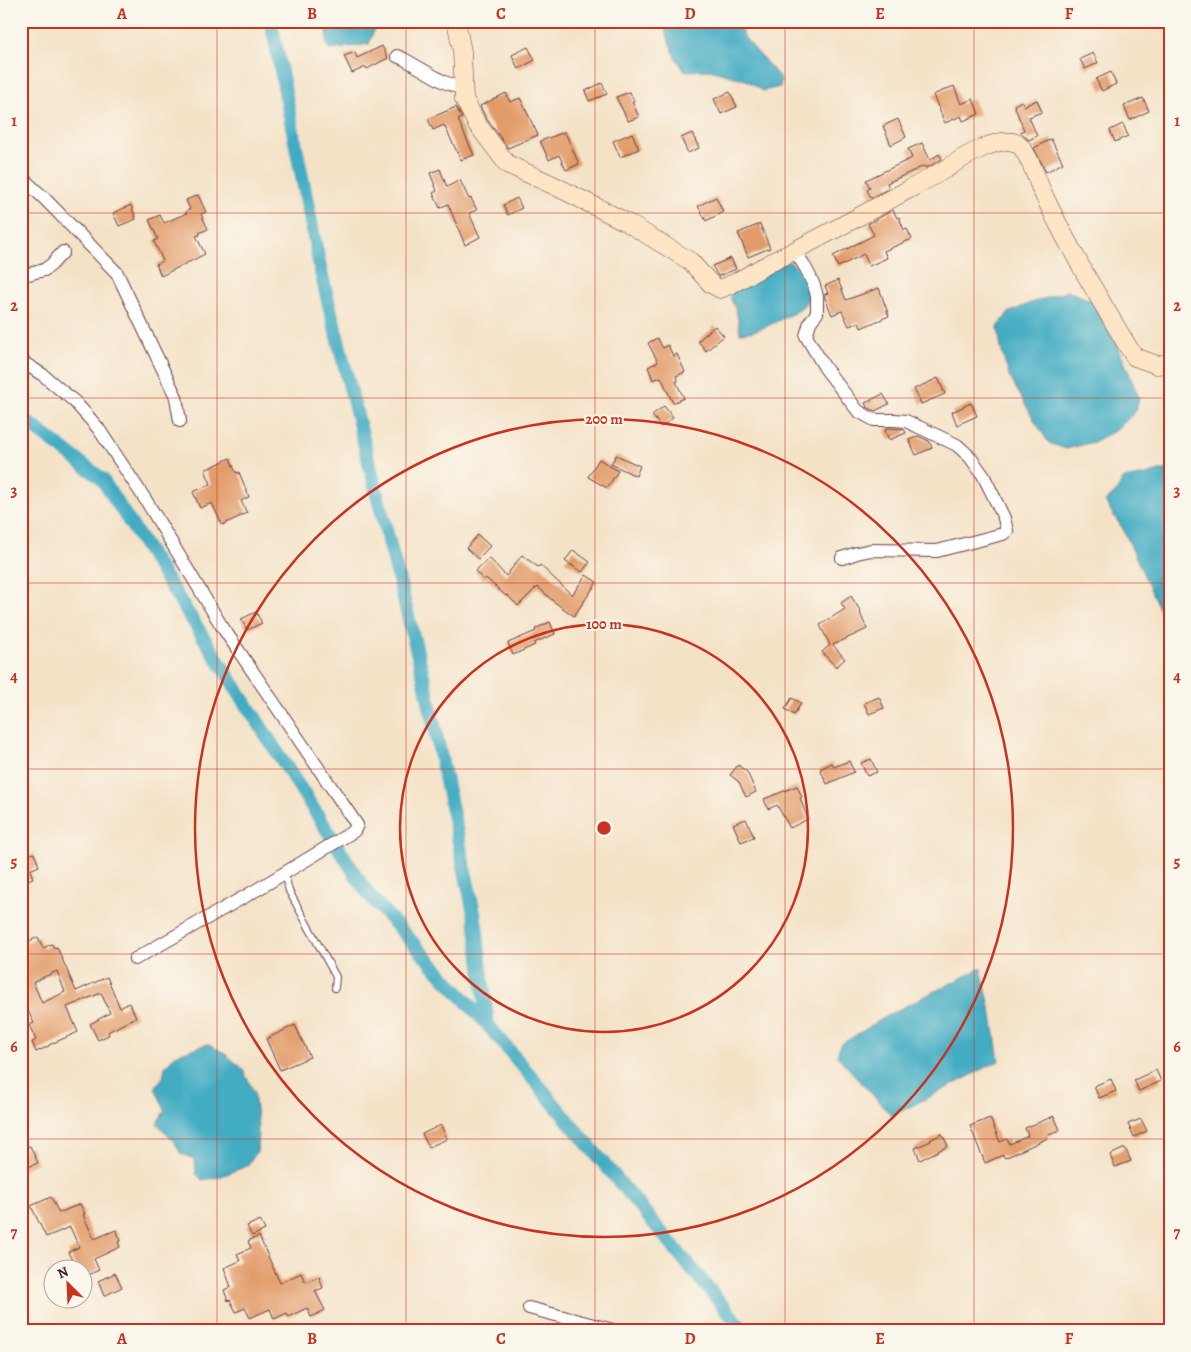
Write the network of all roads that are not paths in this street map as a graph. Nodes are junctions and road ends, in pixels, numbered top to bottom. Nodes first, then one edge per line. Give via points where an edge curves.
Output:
1 (456, 21) edge
2 (397, 56) dead end
3 (463, 89) junction
4 (21, 177) edge
5 (794, 251) junction
6 (63, 252) dead end
7 (21, 276) edge
8 (21, 361) edge
9 (1170, 363) edge
10 (180, 421) dead end
11 (842, 558) dead end
12 (286, 872) junction
13 (134, 959) dead end
14 (335, 988) dead end
15 (529, 1308) dead end
16 (617, 1331) edge

1 - 3 street via 462,51
2 - 3 street
3 - 5 street via 464,99 478,124 507,164 626,222 690,261 710,284 720,289
4 - 10 street via 117,273 176,397
5 - 9 street via 978,149 1015,142 1023,148 1094,290 1130,350 1135,357 1157,365
5 - 11 street via 803,262 817,297 817,313 806,336 825,368 858,411 874,420 906,421 956,445 983,474 1007,526 1003,534 937,551 871,550
6 - 7 street via 44,270
8 - 12 street via 75,402 98,428 147,502 221,626 354,819 357,825 354,831
12 - 13 street
12 - 14 lane via 289,891 336,977
15 - 16 street

